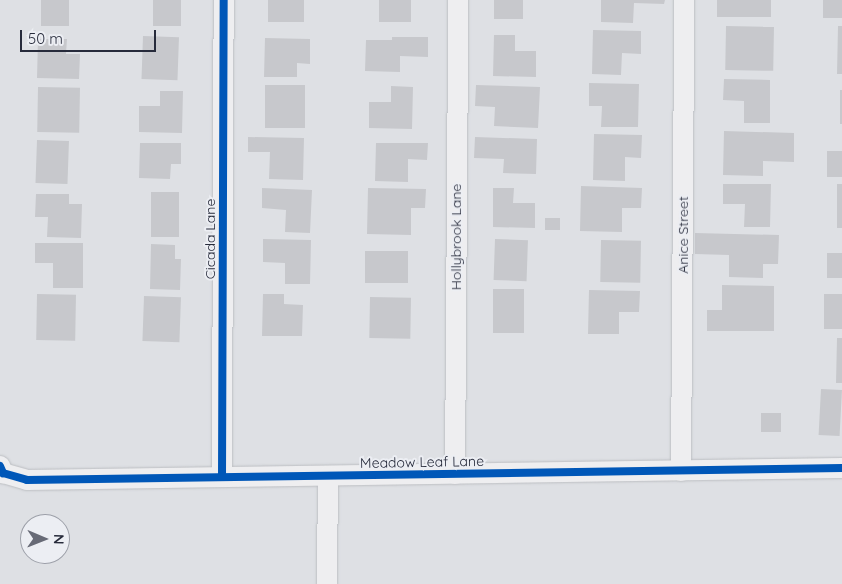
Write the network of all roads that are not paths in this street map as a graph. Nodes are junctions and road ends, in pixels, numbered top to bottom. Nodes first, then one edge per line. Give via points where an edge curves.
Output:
1 (224, 0) edge
2 (458, 0) edge
3 (684, 0) edge
4 (842, 468) edge
5 (2, 470) edge
6 (681, 471) junction
7 (455, 474) junction
8 (328, 476) junction
9 (222, 477) junction
10 (327, 584) edge

1 - 9 street, Cicada Lane
2 - 7 street, Hollybrook Lane
3 - 6 street, Anice Street
4 - 6 street, Meadow Leaf Lane
5 - 9 street, Meadow Leaf Lane via 27,480
6 - 7 street, Meadow Leaf Lane
7 - 8 street, Meadow Leaf Lane
8 - 9 street, Meadow Leaf Lane
8 - 10 street

